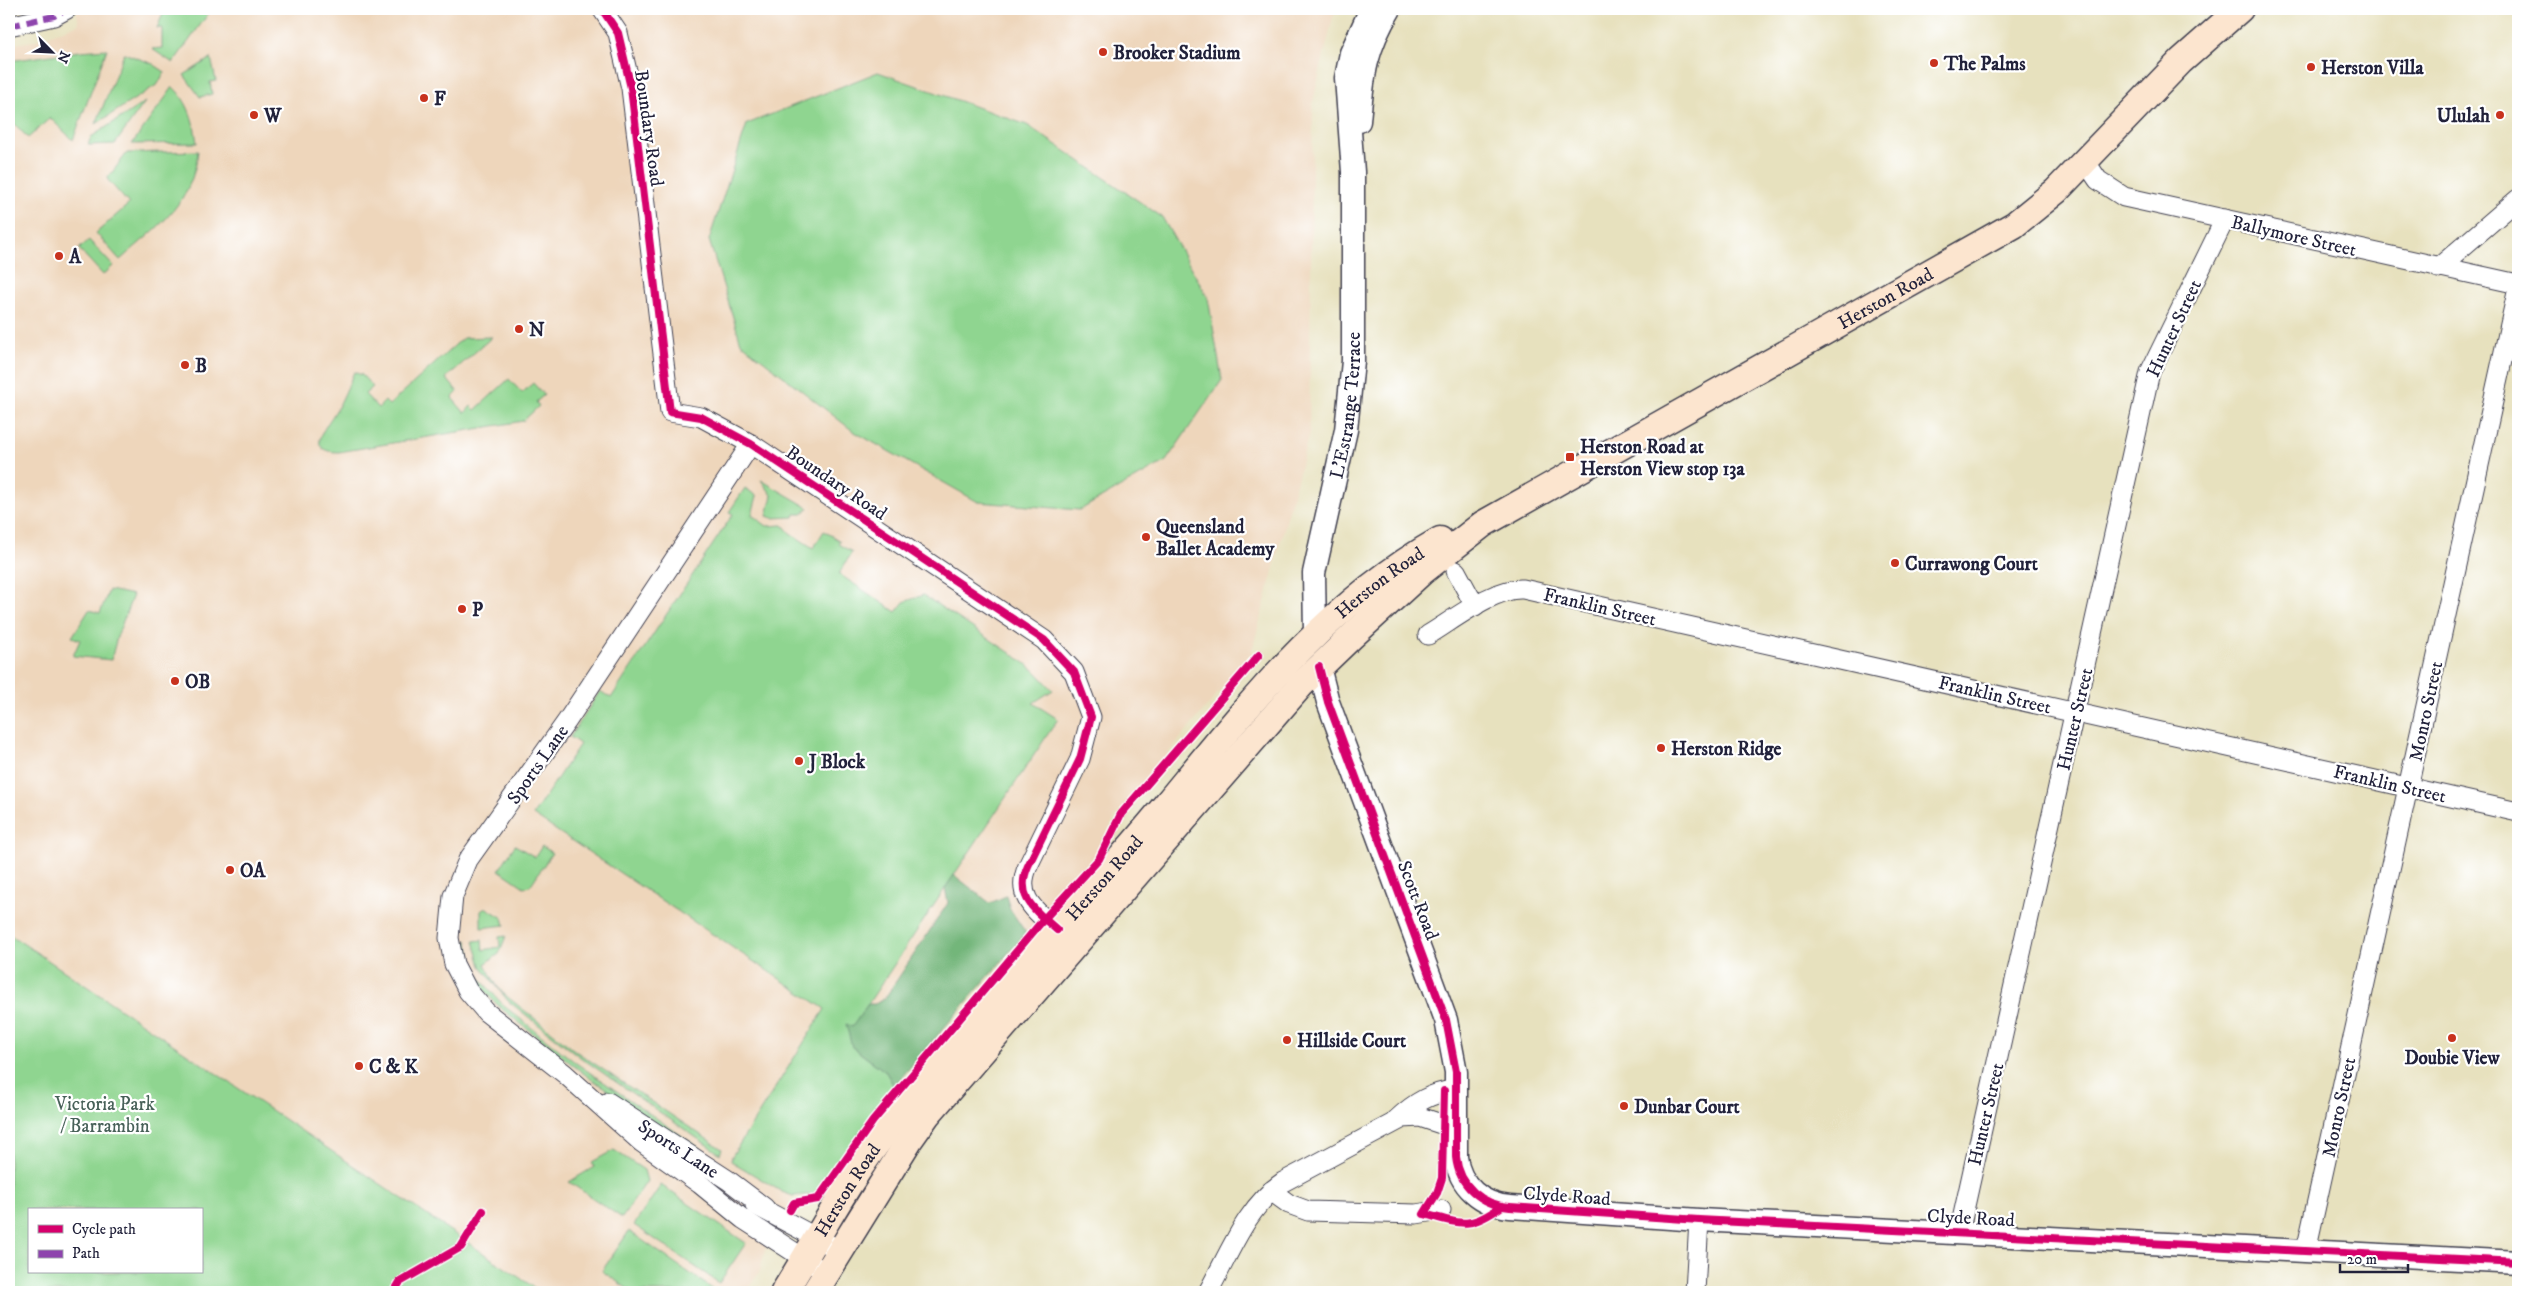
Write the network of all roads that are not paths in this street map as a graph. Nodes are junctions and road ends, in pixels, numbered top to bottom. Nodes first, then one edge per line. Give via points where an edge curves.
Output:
1 (602, 9) edge
2 (1371, 9) edge
3 (1390, 9) edge
4 (2240, 9) edge
5 (58, 11) edge
6 (9, 26) edge
7 (1353, 108) junction
8 (2085, 161) junction
9 (2518, 199) edge
10 (2225, 219) junction
11 (2438, 268) junction
12 (2518, 284) edge
13 (2518, 288) edge
14 (751, 444) junction
15 (1482, 524) junction
16 (1456, 571) dead end
17 (1475, 606) junction
18 (1315, 634) junction
19 (1428, 636) dead end
20 (1319, 667) junction
21 (2076, 712) junction
22 (2408, 787) junction
23 (2518, 812) edge
24 (1161, 844) junction
25 (1057, 930) junction
26 (565, 1074) junction
27 (1457, 1089) junction
28 (1393, 1122) junction
29 (1456, 1140) junction
30 (700, 1184) junction
31 (1271, 1191) junction
32 (765, 1208) junction
33 (1441, 1210) dead end
34 (1699, 1220) junction
35 (1959, 1233) junction
36 (818, 1237) junction
37 (841, 1251) junction
38 (2306, 1251) junction
39 (804, 1259) junction
40 (2518, 1262) edge
41 (821, 1283) edge
42 (784, 1292) edge
43 (1208, 1292) edge
44 (1695, 1292) edge

1 - 14 street, Boundary Road via 618,33 631,88 670,412 701,417
2 - 7 street, L'Estrange Terrace via 1348,63 1345,84
3 - 7 street, L'Estrange Terrace via 1366,59
4 - 8 main road, Herston Road via 2181,61
5 - 6 street
7 - 18 street, L'Estrange Terrace via 1354,361 1351,402 1339,467 1314,573
8 - 10 street, Ballymore Street via 2098,180 2124,197
8 - 15 main road, Herston Road via 2056,191 2014,224
9 - 11 street
10 - 11 street, Ballymore Street
10 - 21 street, Hunter Street via 2150,372
11 - 12 street, Ballymore Street
13 - 22 street, Monro Street
14 - 25 street, Boundary Road via 1044,640 1074,672 1091,717 1080,759 1022,883 1028,900
14 - 26 street, Sports Lane via 567,721 468,860 453,896 450,938 454,964 468,991 486,1012
15 - 18 main road, Herston Road via 1449,535 1415,555 1363,592
15 - 20 main road, Herston Road via 1423,571
16 - 17 street
17 - 19 street, Franklin Street
17 - 21 street, Franklin Street via 1506,592 1523,589
18 - 20 main road
18 - 25 main road, Herston Road via 1227,729
20 - 24 main road, Herston Road
20 - 27 street, Scott Road via 1328,702 1446,1020 1454,1052
21 - 22 street, Franklin Street
21 - 35 street, Hunter Street
22 - 23 street, Franklin Street
22 - 38 street, Monro Street
24 - 25 main road via 1133,861 1085,914
24 - 37 main road, Herston Road via 920,1123
25 - 36 main road, Herston Road via 883,1135
26 - 30 street, Sports Lane via 635,1137
26 - 32 street, Sports Lane via 728,1180
27 - 28 street via 1433,1094 1417,1102
27 - 29 street, Scott Road
28 - 29 street via 1420,1117
28 - 31 street
29 - 34 street, Clyde Road via 1458,1168 1466,1185 1482,1200 1497,1206
30 - 32 street, Sports Lane
30 - 39 street, Sports Lane via 743,1219
31 - 33 street via 1289,1204 1308,1211 1416,1214
31 - 43 street via 1252,1212
32 - 36 street, Sports Lane
34 - 35 street, Clyde Road
34 - 44 street
35 - 38 street, Clyde Road
36 - 37 street, Sports Lane
36 - 39 main road, Herston Road
37 - 41 main road, Herston Road
38 - 40 street, Clyde Road
39 - 41 street, Sports Lane
39 - 42 main road, Herston Road

